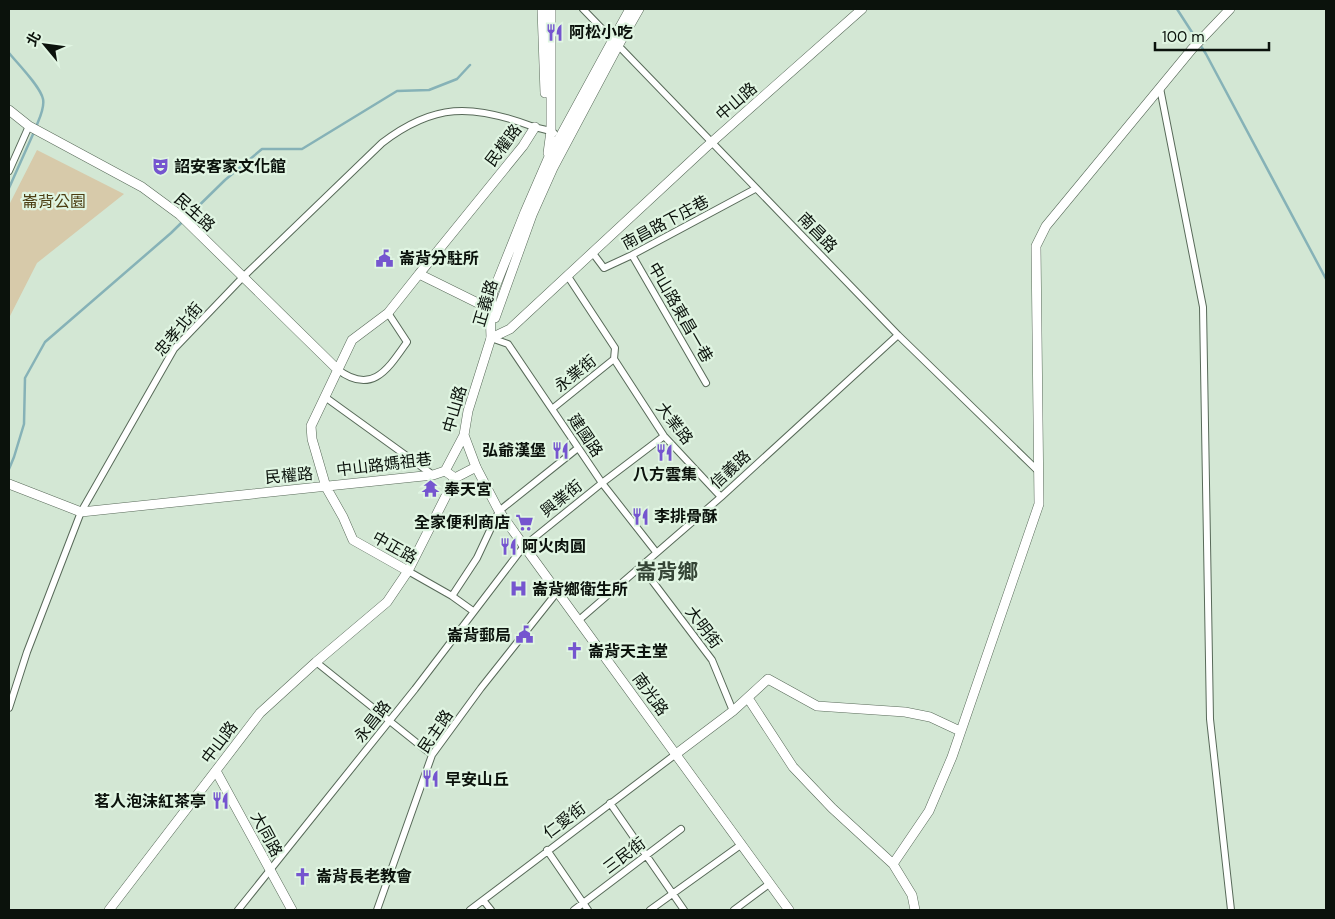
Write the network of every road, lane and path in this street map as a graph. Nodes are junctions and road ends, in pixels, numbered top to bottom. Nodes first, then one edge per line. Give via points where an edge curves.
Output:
1 (542, 9) edge
2 (551, 9) edge
3 (584, 9) edge
4 (630, 9) edge
5 (639, 9) edge
6 (862, 9) edge
7 (1230, 9) edge
8 (617, 42) junction
9 (1160, 88) junction
10 (9, 110) edge
11 (29, 126) junction
12 (535, 127) junction
13 (551, 131) junction
14 (564, 138) junction
15 (711, 143) junction
16 (548, 159) junction
17 (553, 168) junction
18 (9, 171) edge
19 (755, 189) junction
20 (592, 252) junction
21 (632, 256) junction
22 (419, 274) junction
23 (567, 275) junction
24 (244, 276) junction
25 (493, 311) junction
26 (388, 313) junction
27 (898, 335) junction
28 (491, 338) junction
29 (614, 359) junction
30 (337, 369) junction
31 (706, 383) dead end
32 (324, 398) junction
33 (552, 409) junction
34 (464, 435) junction
35 (664, 436) junction
36 (578, 448) junction
37 (476, 467) junction
38 (1037, 470) junction
39 (445, 471) junction
40 (433, 475) junction
41 (455, 478) junction
42 (602, 483) junction
43 (9, 484) edge
44 (326, 487) junction
45 (721, 497) junction
46 (499, 511) junction
47 (81, 512) junction
48 (524, 546) junction
49 (656, 552) junction
50 (641, 566) junction
51 (408, 571) junction
52 (558, 590) junction
53 (452, 596) junction
54 (473, 611) junction
55 (578, 620) junction
56 (316, 662) junction
57 (748, 698) junction
58 (9, 708) edge
59 (733, 711) junction
60 (389, 721) junction
61 (960, 731) junction
62 (676, 754) junction
63 (432, 755) junction
64 (216, 771) junction
65 (610, 803) junction
66 (681, 828) dead end
67 (742, 844) junction
68 (547, 850) junction
69 (645, 857) junction
70 (893, 864) junction
71 (269, 870) junction
72 (769, 884) junction
73 (672, 893) junction
74 (483, 900) junction
75 (583, 904) junction
76 (110, 910) edge
77 (238, 910) edge
78 (292, 910) edge
79 (377, 910) edge
80 (470, 910) edge
81 (491, 910) edge
82 (574, 910) edge
83 (588, 910) edge
84 (650, 910) edge
85 (684, 910) edge
86 (734, 910) edge
87 (789, 910) edge
88 (915, 910) edge
89 (1232, 910) edge

1 - 13 street, 民權路 via 546,120
2 - 13 street, 民權路
3 - 8 street, 南昌路
4 - 8 street, 正義路
5 - 8 street, 正義路
6 - 15 street, 中山路
7 - 9 street
8 - 14 street, 正義路
8 - 15 street, 南昌路
9 - 38 street via 1046,226 1036,246
9 - 89 street via 1203,307 1210,719
10 - 11 street, 民生路
11 - 18 street
11 - 24 street, 民生路 via 142,187 180,215
12 - 13 street, 忠孝北街
12 - 22 street, 民權路
12 - 24 street, 忠孝北街 via 472,109 440,112 404,126 382,143
13 - 14 street, 忠孝北街
13 - 16 street, 民權路
14 - 16 street, 正義路
14 - 17 street, 正義路
15 - 19 street, 南昌路
15 - 20 street, 中山路
16 - 17 street
16 - 25 street, 正義路 via 493,292
17 - 25 street, 正義路
19 - 21 street, 南昌路下庄巷
19 - 27 street, 南昌路
20 - 21 street, 南昌路下庄巷 via 604,268
20 - 23 street, 中山路
21 - 31 street, 中山路東昌一巷
22 - 25 street
22 - 26 street, 民權路
23 - 28 street, 中山路 via 510,329
23 - 29 street, 大業路 via 615,348
24 - 30 street, 民生路
24 - 47 street, 忠孝北街 via 174,349
25 - 28 street, 正義路
26 - 30 street, 民權路 via 352,340
26 - 30 street via 407,342 388,368 377,378 350,379
27 - 38 street, 南昌路
27 - 45 street, 信義路
28 - 33 street, 建國路 via 508,344
28 - 34 street, 中山路 via 468,411
29 - 33 street, 永業街
29 - 35 street, 大業路
30 - 32 street, 民權路
32 - 40 street
32 - 44 street, 民權路 via 311,426
33 - 36 street, 建國路
34 - 37 street, 南光路
34 - 39 street, 中山路
35 - 42 street, 興業街
35 - 45 street, 大業路
36 - 42 street, 建國路
36 - 46 street
37 - 41 street
37 - 46 street, 南光路
38 - 61 street via 1038,504 1033,522
39 - 40 street, 中山路媽祖巷
39 - 41 street
40 - 44 street, 中山路媽祖巷
41 - 51 street, 中山路
42 - 48 street, 興業街
42 - 49 street, 建國路
43 - 47 street, 民權路
44 - 47 street, 民權路
44 - 51 street, 中正路 via 353,540
45 - 49 street, 信義路
46 - 48 street, 南光路
46 - 53 street via 477,558
47 - 58 street, 忠孝北街
48 - 52 street, 南光路
48 - 54 street, 永昌路
49 - 50 street, 信義路
50 - 55 street, 信義路
50 - 59 street, 大明街 via 712,660
51 - 53 street, 中正路
51 - 56 street, 中山路 via 387,602
52 - 55 street, 南光路
52 - 63 street, 民主路
53 - 54 street, 中正路
54 - 60 street, 永昌路
55 - 62 street, 南光路
56 - 60 street
56 - 64 street, 中山路 via 260,713
57 - 59 street
57 - 61 street via 768,679 817,706 905,712 930,717
57 - 70 street via 793,767
59 - 62 street
60 - 63 street
60 - 71 street, 永昌路
61 - 70 street via 929,812
62 - 65 street, 仁愛街
62 - 67 street, 南光路
63 - 79 street, 民主路
64 - 71 street, 大同路
64 - 76 street, 中山路
65 - 68 street, 仁愛街
65 - 69 street
66 - 69 street, 三民街
67 - 72 street, 南光路
67 - 73 street
68 - 74 street, 仁愛街
68 - 75 street
69 - 73 street
69 - 75 street, 三民街
70 - 88 street via 912,895
71 - 77 street, 永昌路
71 - 78 street, 大同路
72 - 86 street
72 - 87 street, 南光路
73 - 84 street
73 - 85 street
74 - 80 street, 仁愛街
74 - 81 street
75 - 82 street, 三民街
75 - 83 street

